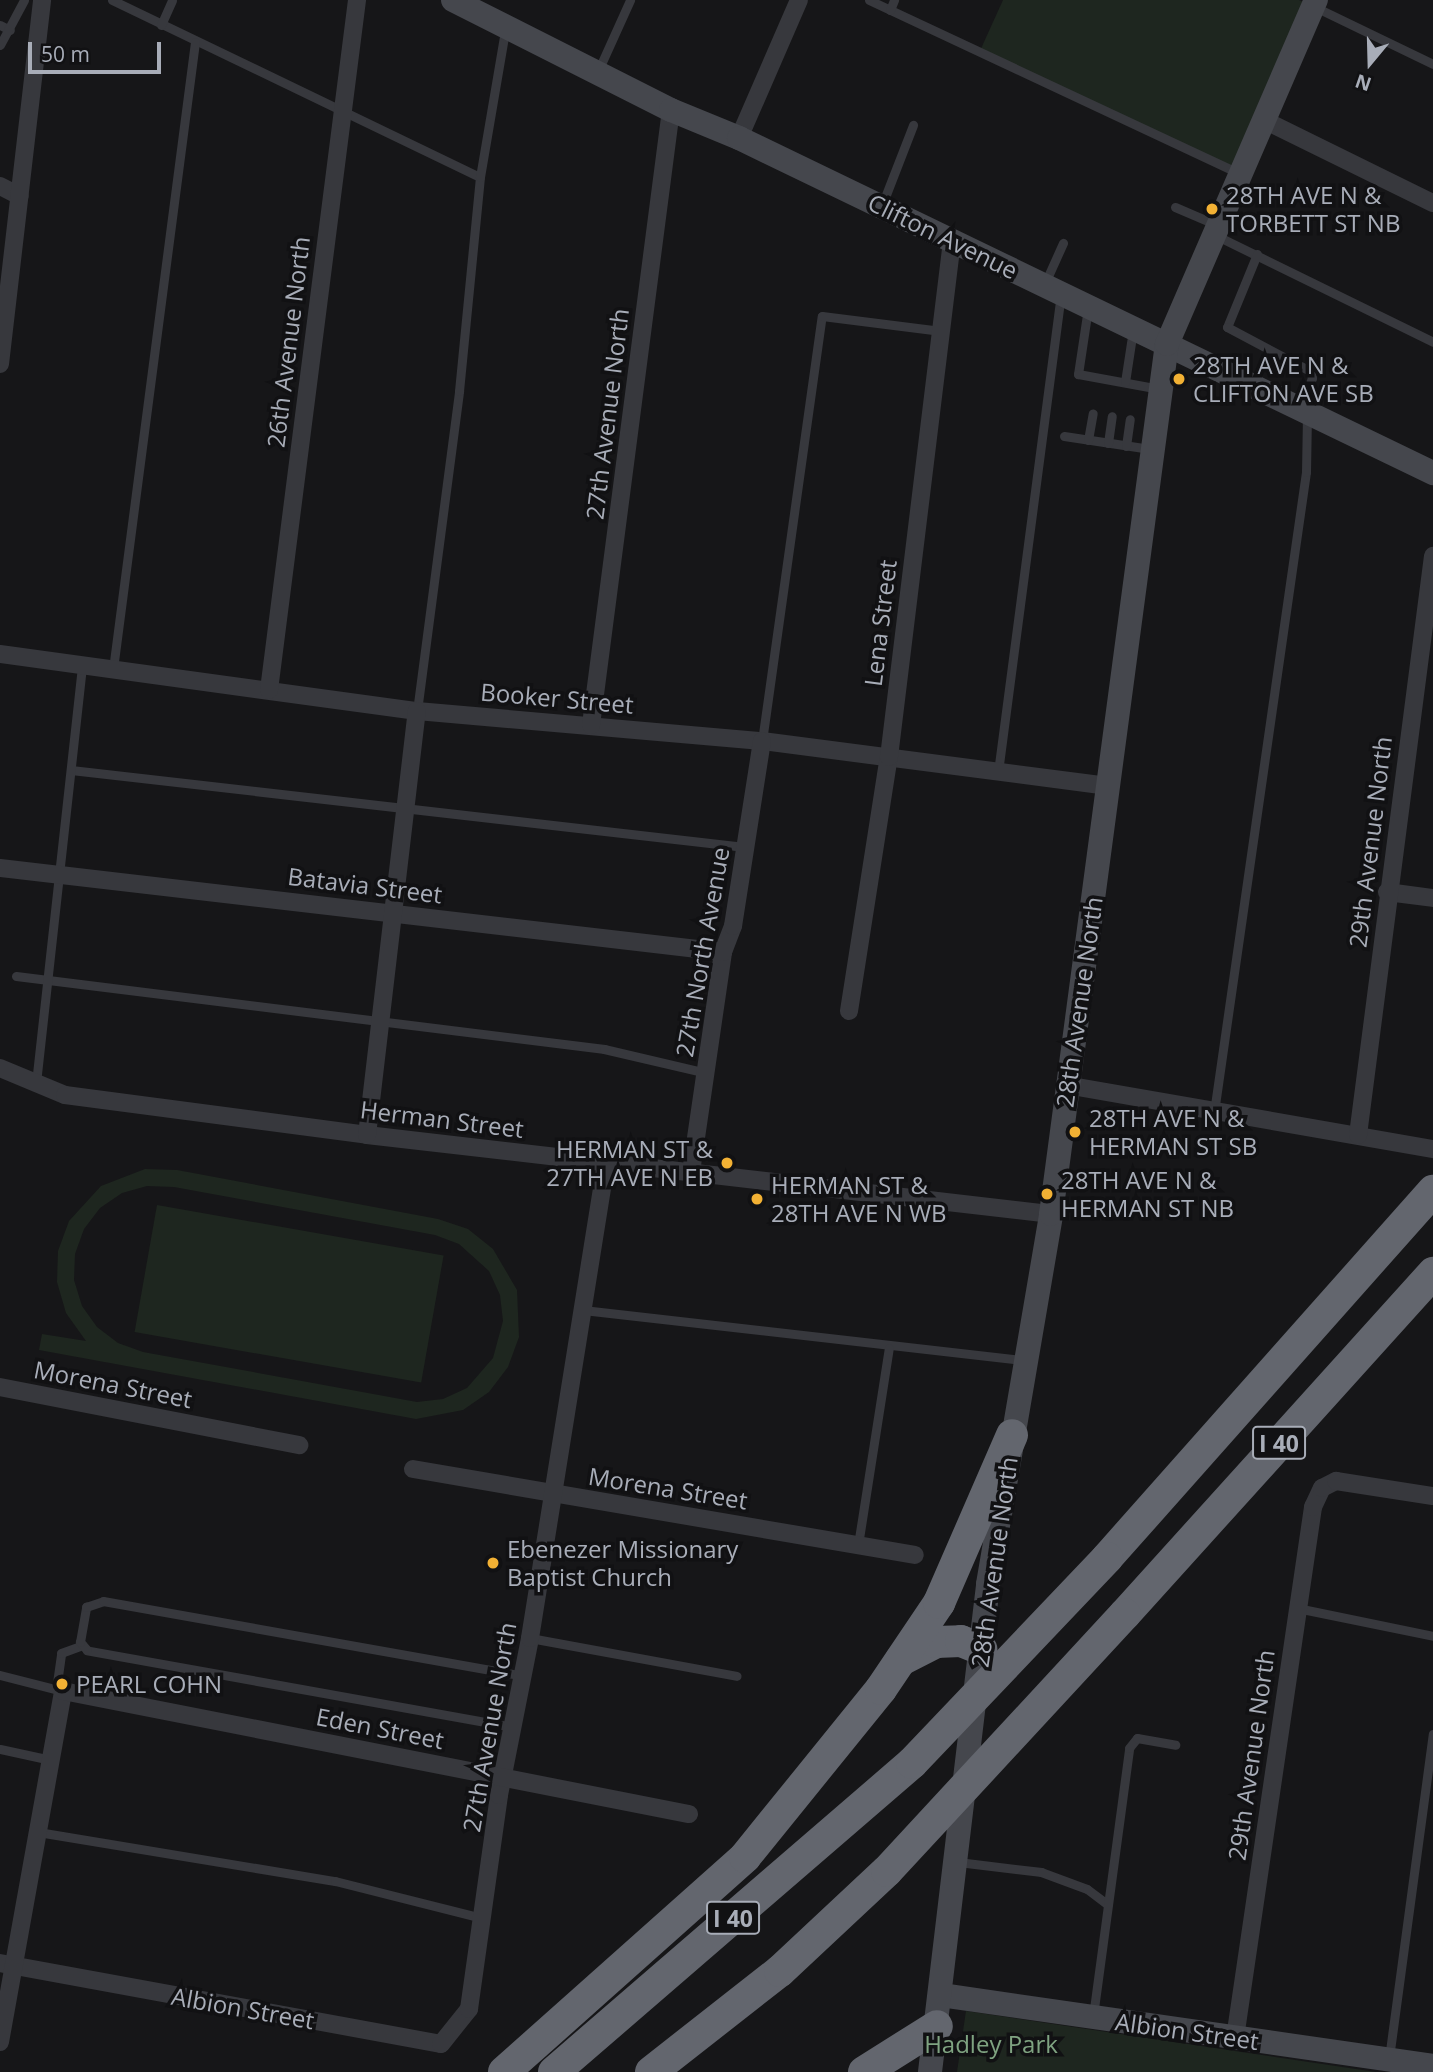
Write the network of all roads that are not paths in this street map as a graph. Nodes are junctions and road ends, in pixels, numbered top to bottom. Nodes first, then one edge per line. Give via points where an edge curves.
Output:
1 (111, 0) edge
2 (172, 0) edge
3 (356, 0) edge
4 (453, 0) edge
5 (629, 0) edge
6 (799, 0) edge
7 (869, 0) edge
8 (894, 0) edge
9 (35, 1) edge
10 (1309, 2) edge
11 (890, 10) junction
12 (0, 25) edge
13 (161, 25) junction
14 (506, 27) junction
15 (10, 30) junction
16 (195, 42) junction
17 (0, 45) edge
18 (1433, 64) edge
19 (597, 73) junction
20 (343, 108) junction
21 (671, 110) junction
22 (1264, 120) junction
23 (914, 125) dead end
24 (739, 138) junction
25 (1241, 174) junction
26 (480, 177) junction
27 (0, 186) edge
28 (20, 196) junction
29 (1433, 203) edge
30 (881, 206) junction
31 (1175, 207) dead end
32 (1217, 231) junction
33 (952, 241) junction
34 (1063, 243) dead end
35 (1257, 254) junction
36 (1052, 289) junction
37 (1088, 307) junction
38 (1133, 328) junction
39 (941, 331) junction
40 (1433, 342) edge
41 (1167, 344) junction
42 (0, 364) edge
43 (1125, 386) junction
44 (1163, 389) junction
45 (1303, 410) junction
46 (1093, 413) dead end
47 (1112, 416) dead end
48 (1130, 419) dead end
49 (1064, 436) dead end
50 (1088, 440) junction
51 (1108, 443) junction
52 (1126, 446) junction
53 (1156, 450) junction
54 (1433, 473) edge
55 (1433, 556) edge
56 (0, 654) edge
57 (82, 665) junction
58 (113, 669) junction
59 (269, 690) junction
60 (416, 711) junction
61 (591, 725) junction
62 (762, 741) junction
63 (888, 758) junction
64 (71, 770) junction
65 (998, 772) junction
66 (1110, 786) junction
67 (405, 809) junction
68 (745, 847) junction
69 (0, 868) edge
70 (59, 875) junction
71 (1387, 892) junction
72 (1433, 898) edge
73 (392, 913) junction
74 (723, 952) junction
75 (16, 976) dead end
76 (48, 979) junction
77 (849, 1011) dead end
78 (380, 1020) junction
79 (0, 1068) edge
80 (707, 1073) junction
81 (36, 1083) junction
82 (1066, 1085) junction
83 (1214, 1112) junction
84 (367, 1135) junction
85 (1358, 1135) junction
86 (1433, 1149) edge
87 (606, 1163) junction
88 (691, 1172) junction
89 (1433, 1191) edge
90 (1051, 1214) junction
91 (1433, 1273) edge
92 (583, 1311) junction
93 (889, 1348) junction
94 (1022, 1360) junction
95 (0, 1387) edge
96 (1012, 1435) junction
97 (299, 1445) dead end
98 (413, 1469) dead end
99 (554, 1494) junction
100 (1433, 1496) edge
101 (858, 1545) junction
102 (915, 1555) dead end
103 (1297, 1608) junction
104 (1433, 1636) edge
105 (530, 1638) junction
106 (83, 1645) junction
107 (981, 1649) junction
108 (899, 1661) junction
109 (0, 1675) edge
110 (523, 1676) junction
111 (737, 1676) dead end
112 (63, 1691) junction
113 (513, 1727) junction
114 (1433, 1734) edge
115 (1175, 1745) dead end
116 (0, 1749) edge
117 (51, 1760) junction
118 (503, 1777) junction
119 (689, 1814) dead end
120 (38, 1832) junction
121 (956, 1862) junction
122 (1108, 1905) junction
123 (484, 1918) junction
124 (7, 1965) edge
125 (941, 1995) junction
126 (469, 2009) joint
127 (1093, 2018) junction
128 (937, 2026) junction
129 (1235, 2038) junction
130 (0, 2042) edge
131 (1389, 2060) junction
132 (1433, 2066) edge
133 (504, 2072) edge
134 (555, 2072) edge
135 (651, 2072) edge
136 (864, 2072) edge
137 (930, 2072) edge

1 - 13 lane
2 - 13 lane
3 - 20 street, 26th Avenue North
4 - 14 main road, Clifton Avenue
5 - 19 lane
6 - 24 street
7 - 11 lane
8 - 11 lane
9 - 15 lane
9 - 28 street
10 - 18 lane
10 - 22 main road, 28th Avenue North
11 - 25 lane
12 - 15 lane
13 - 16 lane
14 - 19 main road, Clifton Avenue
14 - 26 lane
15 - 17 lane
16 - 20 lane
16 - 58 lane
19 - 21 main road, Clifton Avenue
20 - 26 lane
20 - 59 street, 26th Avenue North
21 - 24 main road, Clifton Avenue
21 - 61 street, 27th Avenue North
22 - 25 main road, 28th Avenue North
22 - 29 street
23 - 30 lane
24 - 30 main road, Clifton Avenue
25 - 32 main road, 28th Avenue North
26 - 60 lane via 459,391
27 - 28 street
28 - 42 street
30 - 33 main road, Clifton Avenue
31 - 32 lane
32 - 35 lane
32 - 41 main road, 28th Avenue North
33 - 36 main road, Clifton Avenue
33 - 39 street, Lena Street
34 - 36 lane
35 - 40 lane
35 - 45 lane via 1227,327 1310,370
36 - 37 main road, Clifton Avenue
36 - 65 lane
37 - 38 main road, Clifton Avenue
37 - 43 lane via 1078,374 1097,383
38 - 41 main road, Clifton Avenue
38 - 43 lane
39 - 62 lane via 822,316
39 - 63 street, Lena Street
41 - 44 main road, 28th Avenue North
41 - 45 main road, Clifton Avenue
43 - 44 lane
44 - 53 main road, 28th Avenue North
45 - 54 main road, Clifton Avenue
45 - 83 lane via 1307,472
46 - 50 lane
47 - 51 lane
48 - 52 lane
49 - 50 lane
50 - 51 lane
51 - 52 lane
52 - 53 lane
53 - 66 main road, 28th Avenue North
55 - 71 street, 29th Avenue North
56 - 57 street, Booker Street
57 - 58 street, Booker Street
57 - 64 lane
58 - 59 street, Booker Street
59 - 60 street, Booker Street
60 - 61 street, Booker Street
60 - 67 street
61 - 62 street, Booker Street
62 - 63 street, Booker Street
62 - 68 street, 27th North Avenue
63 - 65 street, Booker Street
63 - 77 street, Lena Street
64 - 67 lane
64 - 70 lane
65 - 66 street, Booker Street
66 - 82 main road, 28th Avenue North
67 - 68 lane
67 - 73 street
68 - 74 street, 27th North Avenue via 733,926
69 - 70 street, Batavia Street
70 - 73 street, Batavia Street
70 - 76 lane
71 - 72 street
71 - 85 street, 29th Avenue North
73 - 74 street, Batavia Street
73 - 78 street
74 - 80 street, 27th North Avenue
75 - 76 lane
76 - 78 lane
76 - 81 lane
78 - 80 lane via 604,1049
78 - 84 street
79 - 81 street, Herman Street
80 - 88 street, 27th North Avenue
81 - 84 street, Herman Street via 65,1095
82 - 83 street
82 - 90 main road, 28th Avenue North
83 - 85 street
84 - 87 street, Herman Street
85 - 86 street
87 - 88 street, Herman Street
87 - 92 street, 27th Avenue North
88 - 90 street, Herman Street
89 - 134 highway, I 40, bridge via 1107,1558 912,1763
90 - 94 main road, 28th Avenue North
91 - 135 highway, I 40, bridge via 887,1871 780,1971
92 - 93 lane
92 - 99 street, 27th Avenue North
93 - 94 lane
93 - 101 lane
94 - 96 main road, 28th Avenue North
95 - 97 street, Morena Street
96 - 107 main road, 28th Avenue North
96 - 108 highway via 954,1573
98 - 99 street, Morena Street
99 - 101 street, Morena Street
99 - 105 street, 27th Avenue North
100 - 103 street, 29th Avenue North via 1344,1480 1328,1483 1313,1507
101 - 102 street, Morena Street
103 - 104 lane
103 - 129 street, 29th Avenue North
105 - 110 street, 27th Avenue North
105 - 111 lane
106 - 110 lane via 86,1606 103,1601
106 - 112 lane via 61,1653 57,1683
106 - 113 lane via 87,1650
107 - 108 highway via 961,1641 936,1642
107 - 121 main road, 28th Avenue North
108 - 133 highway via 745,1857
109 - 112 lane
110 - 113 street, 27th Avenue North
112 - 117 street
112 - 118 street, Eden Street
113 - 118 street, 27th Avenue North
114 - 131 lane
115 - 122 lane via 1137,1738 1129,1748
116 - 117 lane
117 - 120 street
118 - 119 street, Eden Street
118 - 123 street, 27th Avenue North
120 - 123 lane via 335,1881
120 - 124 street
121 - 122 lane via 1041,1872 1087,1889
121 - 125 main road, 28th Avenue North
122 - 127 lane
123 - 126 street, 27th Avenue North
124 - 126 street, Albion Street via 441,2044
124 - 130 street
125 - 127 main road, Albion Street
125 - 128 main road, 28th Avenue North
127 - 129 main road, Albion Street
128 - 136 highway
128 - 137 main road, 28th Avenue North
129 - 131 main road, Albion Street
131 - 132 main road, Albion Street

